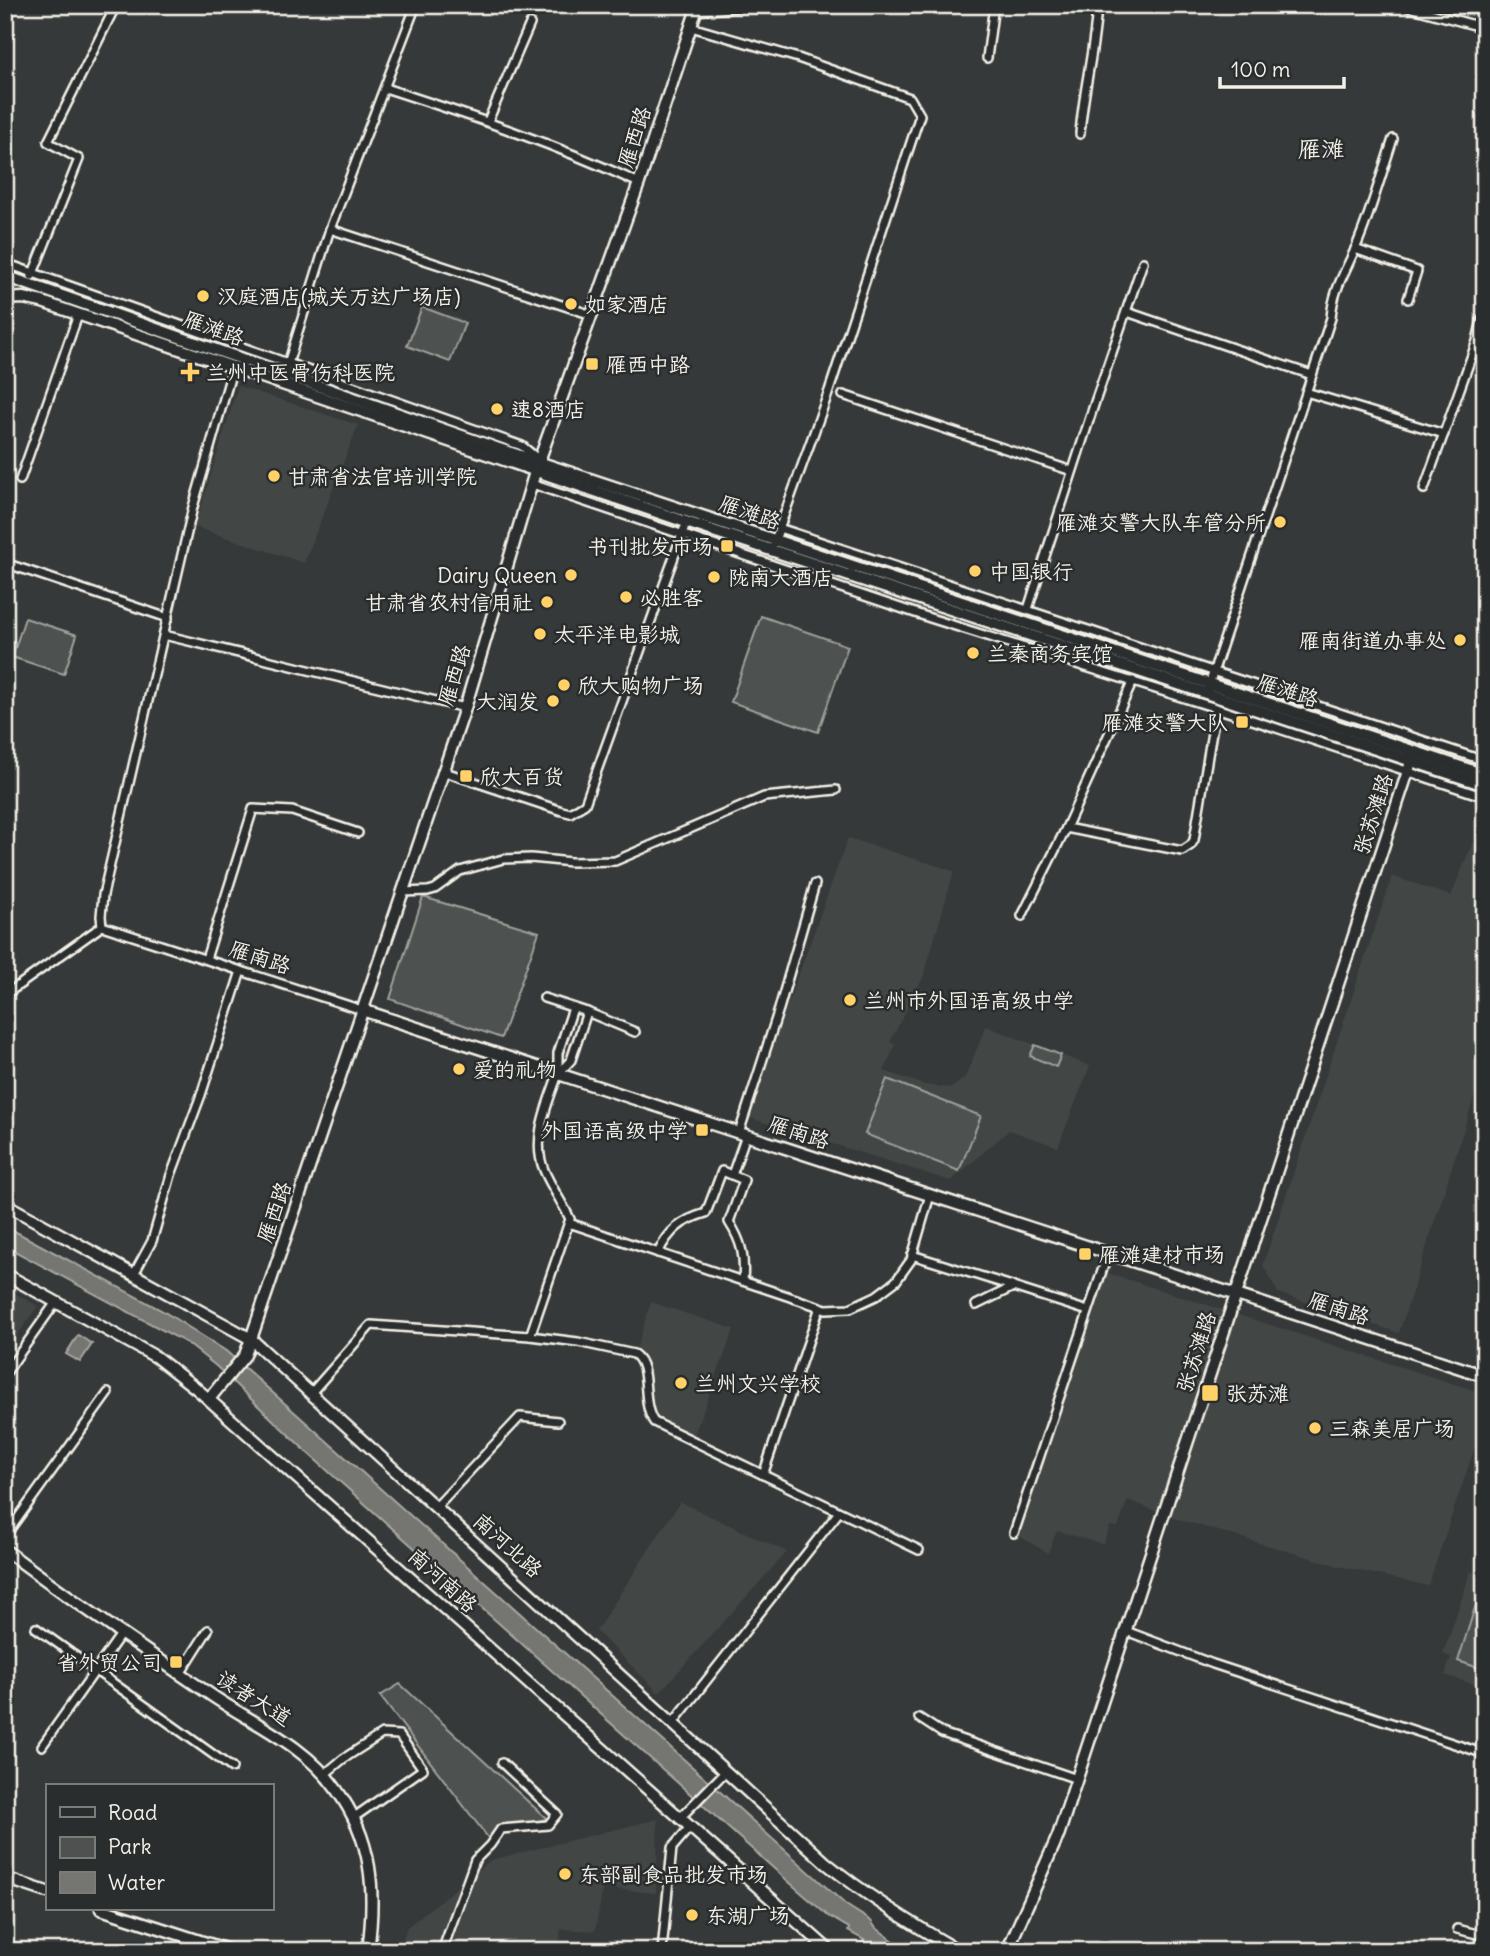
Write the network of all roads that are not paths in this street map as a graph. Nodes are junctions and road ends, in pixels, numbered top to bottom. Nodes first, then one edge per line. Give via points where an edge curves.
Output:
1 (116, 5) edge
2 (416, 5) edge
3 (764, 5) edge
4 (993, 5) edge
5 (1097, 5) edge
6 (1401, 5) edge
7 (697, 8) edge
8 (5, 18) edge
9 (530, 24) dead end
10 (691, 27) junction
11 (1485, 28) edge
12 (5, 41) edge
13 (987, 58) dead end
14 (385, 88) junction
15 (488, 121) junction
16 (1080, 134) dead end
17 (1393, 139) dead end
18 (639, 183) junction
19 (330, 229) junction
20 (1356, 249) junction
21 (1143, 262) dead end
22 (5, 263) edge
23 (5, 276) edge
24 (31, 278) junction
25 (5, 299) edge
26 (1408, 299) dead end
27 (1127, 312) junction
28 (592, 315) junction
29 (78, 316) junction
30 (1485, 320) edge
31 (233, 366) junction
32 (285, 374) junction
33 (1312, 374) junction
34 (1306, 392) junction
35 (843, 395) dead end
36 (1444, 434) junction
37 (539, 460) junction
38 (1073, 471) junction
39 (535, 472) junction
40 (20, 480) dead end
41 (531, 484) junction
42 (1424, 489) dead end
43 (687, 522) junction
44 (779, 528) junction
45 (682, 533) junction
46 (773, 545) junction
47 (5, 563) edge
48 (1028, 609) junction
49 (1052, 617) junction
50 (168, 618) junction
51 (1048, 631) junction
52 (164, 635) junction
53 (1214, 671) junction
54 (1133, 681) junction
55 (1208, 690) junction
56 (465, 708) junction
57 (1216, 708) junction
58 (1418, 738) junction
59 (1485, 761) edge
60 (1411, 762) junction
61 (442, 771) junction
62 (1485, 775) edge
63 (1485, 785) edge
64 (836, 790) dead end
65 (1485, 797) edge
66 (1066, 828) junction
67 (358, 833) dead end
68 (815, 884) dead end
69 (402, 892) junction
70 (1022, 916) dead end
71 (102, 926) junction
72 (206, 959) junction
73 (242, 971) junction
74 (5, 995) edge
75 (544, 999) dead end
76 (573, 1008) junction
77 (362, 1010) junction
78 (587, 1012) junction
79 (635, 1032) dead end
80 (558, 1074) junction
81 (743, 1134) junction
82 (732, 1175) junction
83 (930, 1195) junction
84 (5, 1204) edge
85 (569, 1223) junction
86 (658, 1253) junction
87 (1108, 1253) junction
88 (912, 1255) junction
89 (5, 1274) edge
90 (134, 1274) junction
91 (743, 1281) junction
92 (1013, 1287) junction
93 (1235, 1294) junction
94 (56, 1302) junction
95 (976, 1305) dead end
96 (820, 1307) junction
97 (1088, 1311) junction
98 (530, 1336) junction
99 (251, 1339) junction
100 (5, 1374) edge
101 (1485, 1376) edge
102 (108, 1393) dead end
103 (311, 1393) junction
104 (209, 1399) junction
105 (558, 1421) dead end
106 (763, 1475) junction
107 (436, 1507) junction
108 (839, 1512) junction
109 (1014, 1533) dead end
110 (5, 1536) edge
111 (5, 1550) edge
112 (919, 1550) dead end
113 (36, 1629) dead end
114 (208, 1630) dead end
115 (1126, 1631) junction
116 (121, 1634) junction
117 (95, 1672) junction
118 (180, 1674) junction
119 (919, 1718) dead end
120 (673, 1723) junction
121 (42, 1746) dead end
122 (1485, 1754) edge
123 (502, 1763) dead end
124 (232, 1768) dead end
125 (726, 1771) junction
126 (325, 1774) junction
127 (1077, 1779) junction
128 (353, 1818) junction
129 (679, 1819) junction
130 (689, 1828) junction
131 (5, 1878) edge
132 (46, 1892) edge
133 (103, 1910) edge
134 (1457, 1928) dead end
135 (1485, 1936) edge
136 (231, 1951) edge
137 (368, 1951) edge
138 (442, 1951) edge
139 (662, 1951) edge
140 (830, 1951) edge
141 (960, 1951) edge
142 (1007, 1951) edge

1 - 24 street via 48,142 79,159
2 - 14 street
3 - 7 street
4 - 13 street
5 - 16 street
6 - 11 street
7 - 10 main road, 雁西路
8 - 12 street
9 - 15 street
10 - 18 main road, 雁西路
10 - 44 street via 798,58 910,98 920,114
14 - 15 street
14 - 19 street
15 - 18 street
17 - 20 street
18 - 28 main road, 雁西路
19 - 28 street
19 - 32 street
20 - 26 street via 1417,271
20 - 33 street via 1332,303
21 - 27 street
22 - 24 street
23 - 24 main road, 雁滩路
24 - 32 main road, 雁滩路
25 - 29 main road, 雁滩路 via 23,298
27 - 33 street
27 - 38 street
28 - 37 main road, 雁西路
29 - 31 main road, 雁滩路
29 - 40 street
30 - 36 street
31 - 32 main road, 雁滩路
31 - 50 street
32 - 37 main road, 雁滩路
32 - 39 main road, 雁滩路
33 - 34 street
34 - 36 street
34 - 53 street
35 - 38 street
36 - 42 street
37 - 39 main road, 雁西路
37 - 46 main road, 雁滩路
38 - 48 street
39 - 41 main road, 雁西路
39 - 43 main road, 雁滩路
41 - 45 street, 雁滩路
41 - 56 main road, 雁西路
43 - 45 street
43 - 46 main road, 雁滩路
44 - 46 street
44 - 48 street, 雁滩路
45 - 54 street, 雁滩路
45 - 61 street via 585,804 570,813
46 - 51 main road, 雁滩路
46 - 55 main road, 雁滩路
47 - 50 street
48 - 49 street, 雁滩路
49 - 51 street
49 - 53 street, 雁滩路
50 - 52 street
51 - 55 main road, 雁滩路
52 - 56 street
52 - 71 street via 103,895
53 - 55 street
53 - 58 street, 雁滩路
54 - 57 street, 雁滩路
54 - 66 street
55 - 60 main road, 雁滩路
56 - 61 main road, 雁西路
57 - 60 street, 雁滩路
57 - 66 street via 1194,839 1187,849
58 - 59 street, 雁滩路
58 - 60 street
60 - 62 main road, 雁滩路
60 - 63 main road, 雁滩路
60 - 65 street, 雁滩路
60 - 93 main road, 张苏滩路
61 - 69 main road, 雁西路
64 - 69 street via 764,797 614,862 503,859 460,871 435,889
66 - 70 street
67 - 72 street via 292,811 253,809
68 - 81 street
69 - 77 main road, 雁西路
71 - 72 street, 雁南路
71 - 74 street
72 - 73 street, 雁南路
73 - 77 street, 雁南路
73 - 90 street via 152,1241
75 - 76 street
76 - 78 street
76 - 80 street via 558,1054
77 - 80 main road, 雁南路
77 - 99 main road, 雁西路
78 - 79 street
78 - 80 street via 571,1060
80 - 81 main road, 雁南路
80 - 85 street via 540,1132 539,1151
81 - 82 street
81 - 83 main road, 雁南路
82 - 86 street via 722,1171 706,1213 677,1226
82 - 91 street via 744,1180 729,1222 745,1260
83 - 87 main road, 雁南路
83 - 88 street
84 - 90 main road, 南河北路
85 - 86 street
85 - 98 street
86 - 91 street
87 - 93 main road, 雁南路
87 - 97 street
88 - 92 street
88 - 96 street via 896,1281 876,1296 850,1308
89 - 94 main road, 南河南路
90 - 99 main road, 南河北路
91 - 96 street
92 - 95 street
92 - 97 street
93 - 101 main road, 雁南路
93 - 115 main road, 张苏滩路
94 - 100 street
94 - 104 main road, 南河南路 via 156,1357
96 - 106 street
97 - 109 street
98 - 103 street via 370,1325
98 - 106 street via 634,1354 643,1368 646,1404 654,1422
99 - 103 main road, 南河北路
99 - 104 main road, 雁西路 via 245,1355
102 - 110 street
103 - 107 main road, 南河北路
104 - 129 main road, 南河南路
105 - 107 street via 520,1417
106 - 108 street
107 - 120 main road, 南河北路
108 - 112 street
108 - 120 street
111 - 116 main road, 读者大道
113 - 117 street
114 - 118 street
115 - 122 street
115 - 127 main road, 张苏滩路
116 - 117 street
116 - 118 main road, 读者大道
117 - 121 street
117 - 124 street
118 - 126 main road, 读者大道 via 294,1747
119 - 127 street via 942,1733
120 - 125 main road, 南河北路
123 - 138 street via 557,1814 548,1825 501,1829 475,1860
125 - 129 street
125 - 141 main road, 南河北路 via 859,1890
126 - 128 main road, 读者大道
126 - 128 street via 382,1734 399,1735 422,1769
127 - 142 main road, 张苏滩路 via 1059,1836
128 - 137 main road, 读者大道 via 372,1875
129 - 130 main road, 南河南路
130 - 139 street via 672,1847
130 - 140 main road, 南河南路
131 - 132 main road
133 - 136 main road
134 - 135 street

